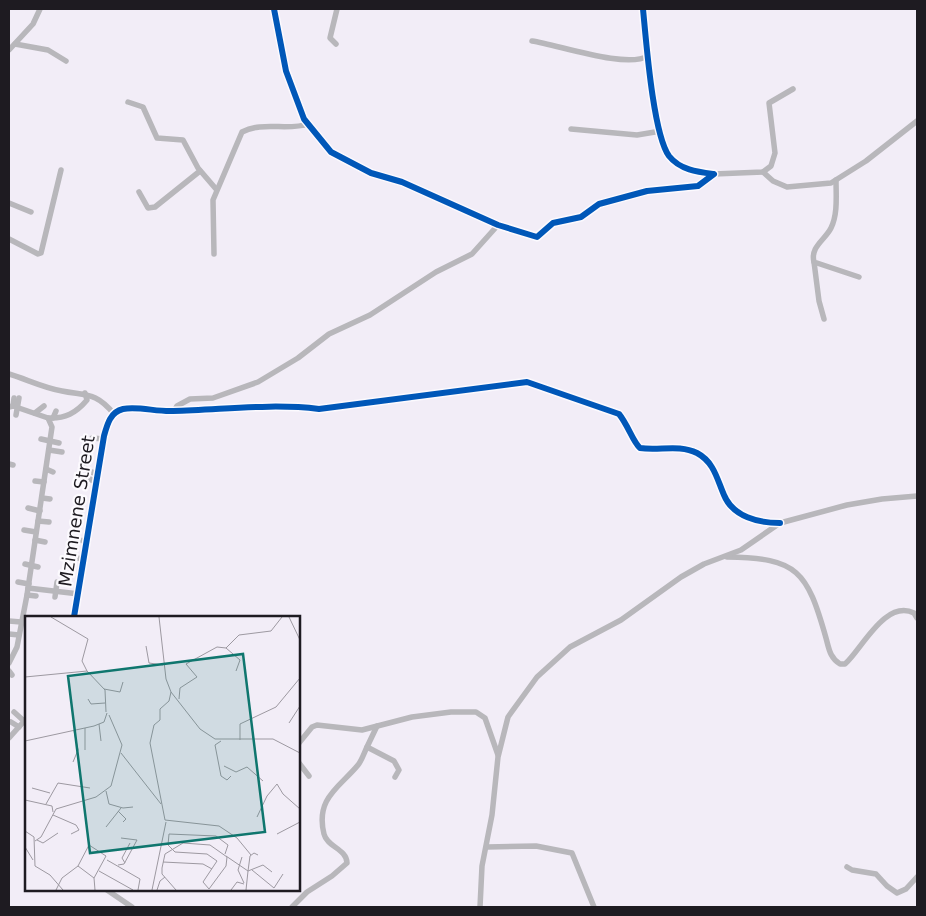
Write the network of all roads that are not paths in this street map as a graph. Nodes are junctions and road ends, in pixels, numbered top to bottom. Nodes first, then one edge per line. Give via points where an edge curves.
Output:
1 (40, 9) edge
2 (274, 9) edge
3 (337, 9) edge
4 (643, 9) edge
5 (532, 41) dead end
6 (15, 44) junction
7 (336, 44) dead end
8 (9, 50) edge
9 (648, 56) junction
10 (66, 60) dead end
11 (793, 89) dead end
12 (128, 102) dead end
13 (917, 121) edge
14 (309, 124) junction
15 (571, 129) dead end
16 (661, 131) junction
17 (61, 170) dead end
18 (200, 171) junction
19 (697, 172) junction
20 (762, 172) junction
21 (714, 174) junction
22 (836, 180) junction
23 (698, 186) junction
24 (216, 189) junction
25 (139, 192) dead end
26 (9, 203) edge
27 (31, 212) dead end
28 (498, 225) junction
29 (9, 239) edge
30 (214, 254) dead end
31 (814, 262) junction
32 (860, 277) dead end
33 (824, 319) dead end
34 (9, 374) edge
35 (85, 393) junction
36 (16, 398) dead end
37 (44, 406) dead end
38 (13, 407) edge
39 (56, 411) dead end
40 (174, 411) junction
41 (114, 414) junction
42 (16, 415) dead end
43 (44, 417) junction
44 (92, 438) dead end
45 (41, 439) dead end
46 (104, 439) junction
47 (50, 441) junction
48 (59, 443) dead end
49 (49, 450) junction
50 (62, 452) dead end
51 (84, 467) dead end
52 (46, 470) junction
53 (53, 472) dead end
54 (98, 474) junction
55 (88, 478) dead end
56 (35, 481) dead end
57 (44, 482) junction
58 (97, 483) junction
59 (917, 496) edge
60 (42, 498) junction
61 (50, 498) dead end
62 (28, 508) dead end
63 (40, 511) junction
64 (38, 521) junction
65 (49, 522) dead end
66 (780, 523) junction
67 (24, 530) dead end
68 (36, 532) junction
69 (35, 540) junction
70 (76, 540) dead end
71 (88, 541) junction
72 (45, 542) dead end
73 (39, 557) dead end
74 (725, 557) junction
75 (76, 558) dead end
76 (85, 559) junction
77 (32, 564) junction
78 (18, 582) dead end
79 (57, 582) dead end
80 (28, 586) junction
81 (56, 594) junction
82 (79, 594) junction
83 (27, 595) junction
84 (36, 596) dead end
85 (74, 616) edge
86 (917, 618) edge
87 (9, 621) edge
88 (22, 626) edge
89 (9, 634) edge
90 (9, 662) edge
91 (14, 712) dead end
92 (25, 720) edge
93 (10, 722) dead end
94 (377, 726) junction
95 (19, 728) junction
96 (9, 738) edge
97 (300, 742) edge
98 (367, 747) junction
99 (498, 758) junction
100 (300, 764) edge
101 (309, 776) dead end
102 (395, 777) dead end
103 (487, 847) junction
104 (847, 867) dead end
105 (917, 877) edge
106 (108, 891) edge
107 (132, 907) edge
108 (292, 907) edge
109 (480, 907) edge
110 (594, 907) edge

1 - 6 street via 33,24
2 - 14 street via 286,70 304,119
3 - 7 street via 330,38
4 - 9 street
5 - 9 street via 608,57 639,59
6 - 8 street
6 - 10 street via 48,50
9 - 16 street
11 - 20 street via 769,103 775,159
12 - 18 street via 143,107 155,137 168,141 183,140
13 - 22 street
14 - 24 street via 255,127 242,132
14 - 28 street via 331,152 363,169 402,182
15 - 16 street via 637,135
16 - 19 street via 669,156
17 - 29 street via 42,253
18 - 24 street
18 - 25 street via 155,207 147,206
19 - 21 street
19 - 23 street
20 - 21 street
20 - 22 street via 788,187
21 - 23 street
22 - 31 street via 832,226 813,253
23 - 28 street via 647,191 599,204 581,217 553,223 537,237
24 - 30 street via 212,200
26 - 27 street
28 - 40 street via 472,254 436,272 370,315 329,334 298,358 258,382 213,398 190,399
31 - 32 street
31 - 33 street via 818,301
34 - 35 street via 62,391
35 - 41 street via 104,402
35 - 43 street via 87,400 80,408 64,417
36 - 38 street
37 - 43 street
38 - 42 street
38 - 43 street
39 - 43 street
40 - 41 street via 122,409
40 - 66 street via 287,405 319,409 527,382 620,414 640,448 685,448 698,454 709,462 724,498 733,506 750,519
41 - 46 street, Mzimnene Street via 108,421
43 - 47 street via 52,427
44 - 46 street
45 - 47 street
46 - 54 street, Mzimnene Street
47 - 48 street
47 - 49 street
49 - 50 street
49 - 52 street
51 - 54 street
52 - 53 street
52 - 57 street
54 - 58 street, Mzimnene Street
55 - 58 street
56 - 57 street
57 - 60 street
58 - 71 street, Mzimnene Street
59 - 66 street via 847,505
60 - 61 street
60 - 63 street
62 - 63 street
63 - 64 street
64 - 65 street
64 - 68 street
66 - 74 street
67 - 68 street
68 - 69 street
69 - 72 street
69 - 77 street
70 - 71 street
71 - 76 street, Mzimnene Street
73 - 77 street
74 - 86 street via 760,558 782,563 794,571 811,592 831,656 840,664 850,660 870,631 886,619 902,611 914,613
74 - 99 street via 688,573 620,620 570,647 537,677 508,717
75 - 76 street
76 - 82 street, Mzimnene Street
77 - 80 street
78 - 80 street
79 - 81 street
80 - 81 street
80 - 83 street
81 - 82 street
82 - 85 street, Mzimnene Street
83 - 84 street
83 - 88 street
87 - 88 street
88 - 89 street
88 - 90 street
91 - 92 street
92 - 95 street
93 - 95 street
94 - 97 street via 352,730 317,725
94 - 98 street
94 - 99 street via 438,714 476,712 485,718 489,726
95 - 96 street
98 - 102 street via 394,761 399,770
98 - 108 street via 359,764 330,794 325,805 324,833 327,841 346,856 347,863
99 - 103 street
100 - 101 street
103 - 109 street via 482,866
103 - 110 street via 536,846 572,853
104 - 105 street via 876,874 897,893
106 - 107 street

